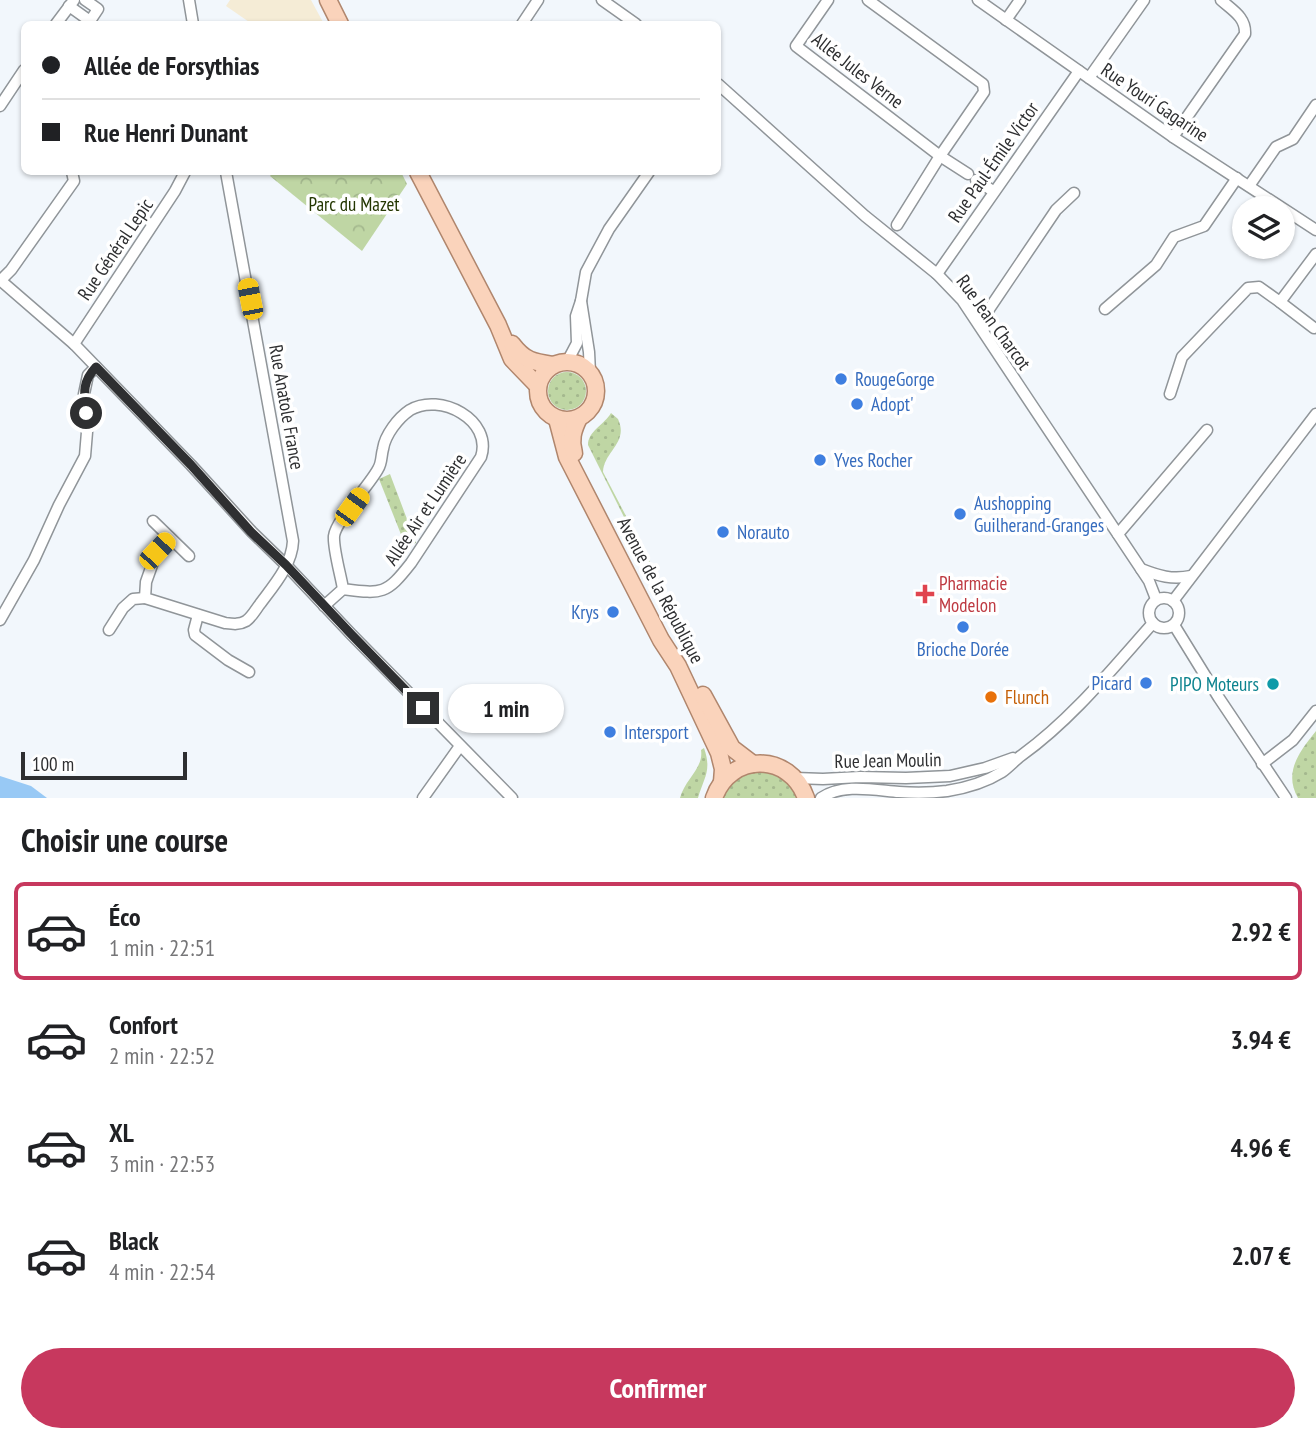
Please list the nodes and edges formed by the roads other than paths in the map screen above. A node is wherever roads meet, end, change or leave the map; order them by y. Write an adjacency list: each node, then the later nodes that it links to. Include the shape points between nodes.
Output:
1 (85, 0): 12 (street, via 98,9 90,21)
2 (189, 0): 15 (street)
3 (328, 0): 16 (main road)
4 (538, 0): 17 (street)
5 (602, 0): 18 (street)
6 (828, 0): 26 (street, Allée Jules Verne, via 796,46)
7 (868, 0): 26 (street, via 983,84 984,92)
8 (978, 0): 13 (street, Rue Youri Gagarine)
9 (1020, 0): 13 (street)
10 (1144, 0): 20 (street)
11 (1221, 0): 25 (street, via 1244,21 1245,34)
12 (71, 3): 14 (street)
13 (1006, 20): 19 (street, Rue Youri Gagarine)
14 (58, 21)
15 (192, 21)
16 (338, 21)
17 (524, 21)
18 (632, 21)
19 (1079, 71): 20 (street, Rue Youri Gagarine); 34 (street, Rue Paul-Émile Victor)
20 (1089, 78): 25 (street, Rue Youri Gagarine)
21 (21, 79): 24 (street)
22 (721, 88): 39 (street, Rue Jean Charcot)
23 (1316, 105): 33 (street, via 1293,139 1276,147)
24 (0, 106)
25 (1173, 137): 32 (street, Rue Youri Gagarine)
26 (940, 156): 34 (street, Allée Jules Verne); 36 (street)
27 (73, 175): 40 (street, via 74,181)
28 (183, 175): 47 (street, Rue Général Lepic)
29 (227, 175): 61 (street, Rue Anatole France, via 293,541)
30 (420, 175): 45 (main road)
31 (647, 175): 41 (street, via 608,229 586,272)
32 (1237, 178): 33 (street, Rue Youri Gagarine); 43 (street, via 1204,226 1174,237 1156,265)
33 (1249, 186): 37 (street, Rue Youri Gagarine)
34 (993, 191): 39 (street, Rue Paul-Émile Victor)
35 (1074, 193): 44 (street, via 1056,210)
36 (897, 225)
37 (1316, 230)
38 (1316, 254): 42 (street)
39 (937, 274): 44 (street, Rue Jean Charcot)
40 (0, 281): 47 (street)
41 (581, 301): 48 (street, via 576,316 577,343); 50 (street)
42 (1280, 302): 46 (street); 52 (street, via 1259,287 1248,288 1182,357)
43 (1105, 309)
44 (979, 324): 58 (street, Rue Jean Charcot)
45 (498, 325): 48 (main road, via 524,358); 51 (main road, via 512,359)
46 (1314, 328)
47 (74, 344): 49 (street)
48 (560, 364): 50 (main road, via 580,365); 51 (main road, via 545,372)
49 (96, 367): 61 (street); 70 (street, via 88,375 84,394 85,456)
50 (590, 373): 54 (main road, via 596,397 590,410)
51 (538, 386): 55 (main road, via 540,403)
52 (1170, 394)
53 (1316, 414): 63 (street)
54 (579, 418): 55 (main road); 78 (main road, Avenue de la République, via 572,446 584,474 732,748)
55 (557, 419): 81 (main road, Avenue de la République, via 567,457 719,753)
56 (1207, 430): 58 (street)
57 (153, 522): 59 (street)
58 (1118, 534): 62 (street, Rue Jean Charcot)
59 (169, 537): 60 (street); 65 (street, via 157,551)
60 (189, 556)
61 (286, 565): 68 (street); 69 (street, via 248,619 225,623)
62 (1141, 569): 63 (street, via 1163,578); 66 (street, Rue Jean Charcot)
63 (1191, 576): 67 (street)
64 (343, 589): 64 (street, Allée Air et Lumière, via 386,590 411,563 481,457 480,433 462,413 424,405 410,410 395,425 384,444 380,467 335,534); 68 (street)
65 (145, 598): 69 (street); 73 (street, via 133,599)
66 (1156, 599): 67 (street); 71 (street, via 1149,608)
67 (1174, 601): 72 (street, via 1179,613)
68 (324, 606): 76 (street)
69 (198, 615): 74 (street, via 195,635)
70 (0, 621)
71 (1153, 623): 72 (street, via 1162,628); 77 (street, Rue Jean Moulin, via 1066,719)
72 (1174, 625): 79 (street)
73 (109, 630)
74 (249, 672)
75 (1316, 711): 79 (street, via 1293,740)
76 (460, 746): 83 (street); 84 (street)
77 (1020, 756): 80 (street, Rue Jean Moulin, via 950,776); 87 (street, Rue Jean Moulin, via 988,779 958,789 912,793 853,789)
78 (753, 764): 80 (main road, via 774,765); 81 (main road)
79 (1262, 764): 82 (street)
80 (795, 778): 86 (main road)
81 (722, 782): 85 (main road)
82 (1281, 796)
83 (426, 797)
84 (512, 798)
85 (714, 798)
86 (806, 798)
87 (821, 798)

